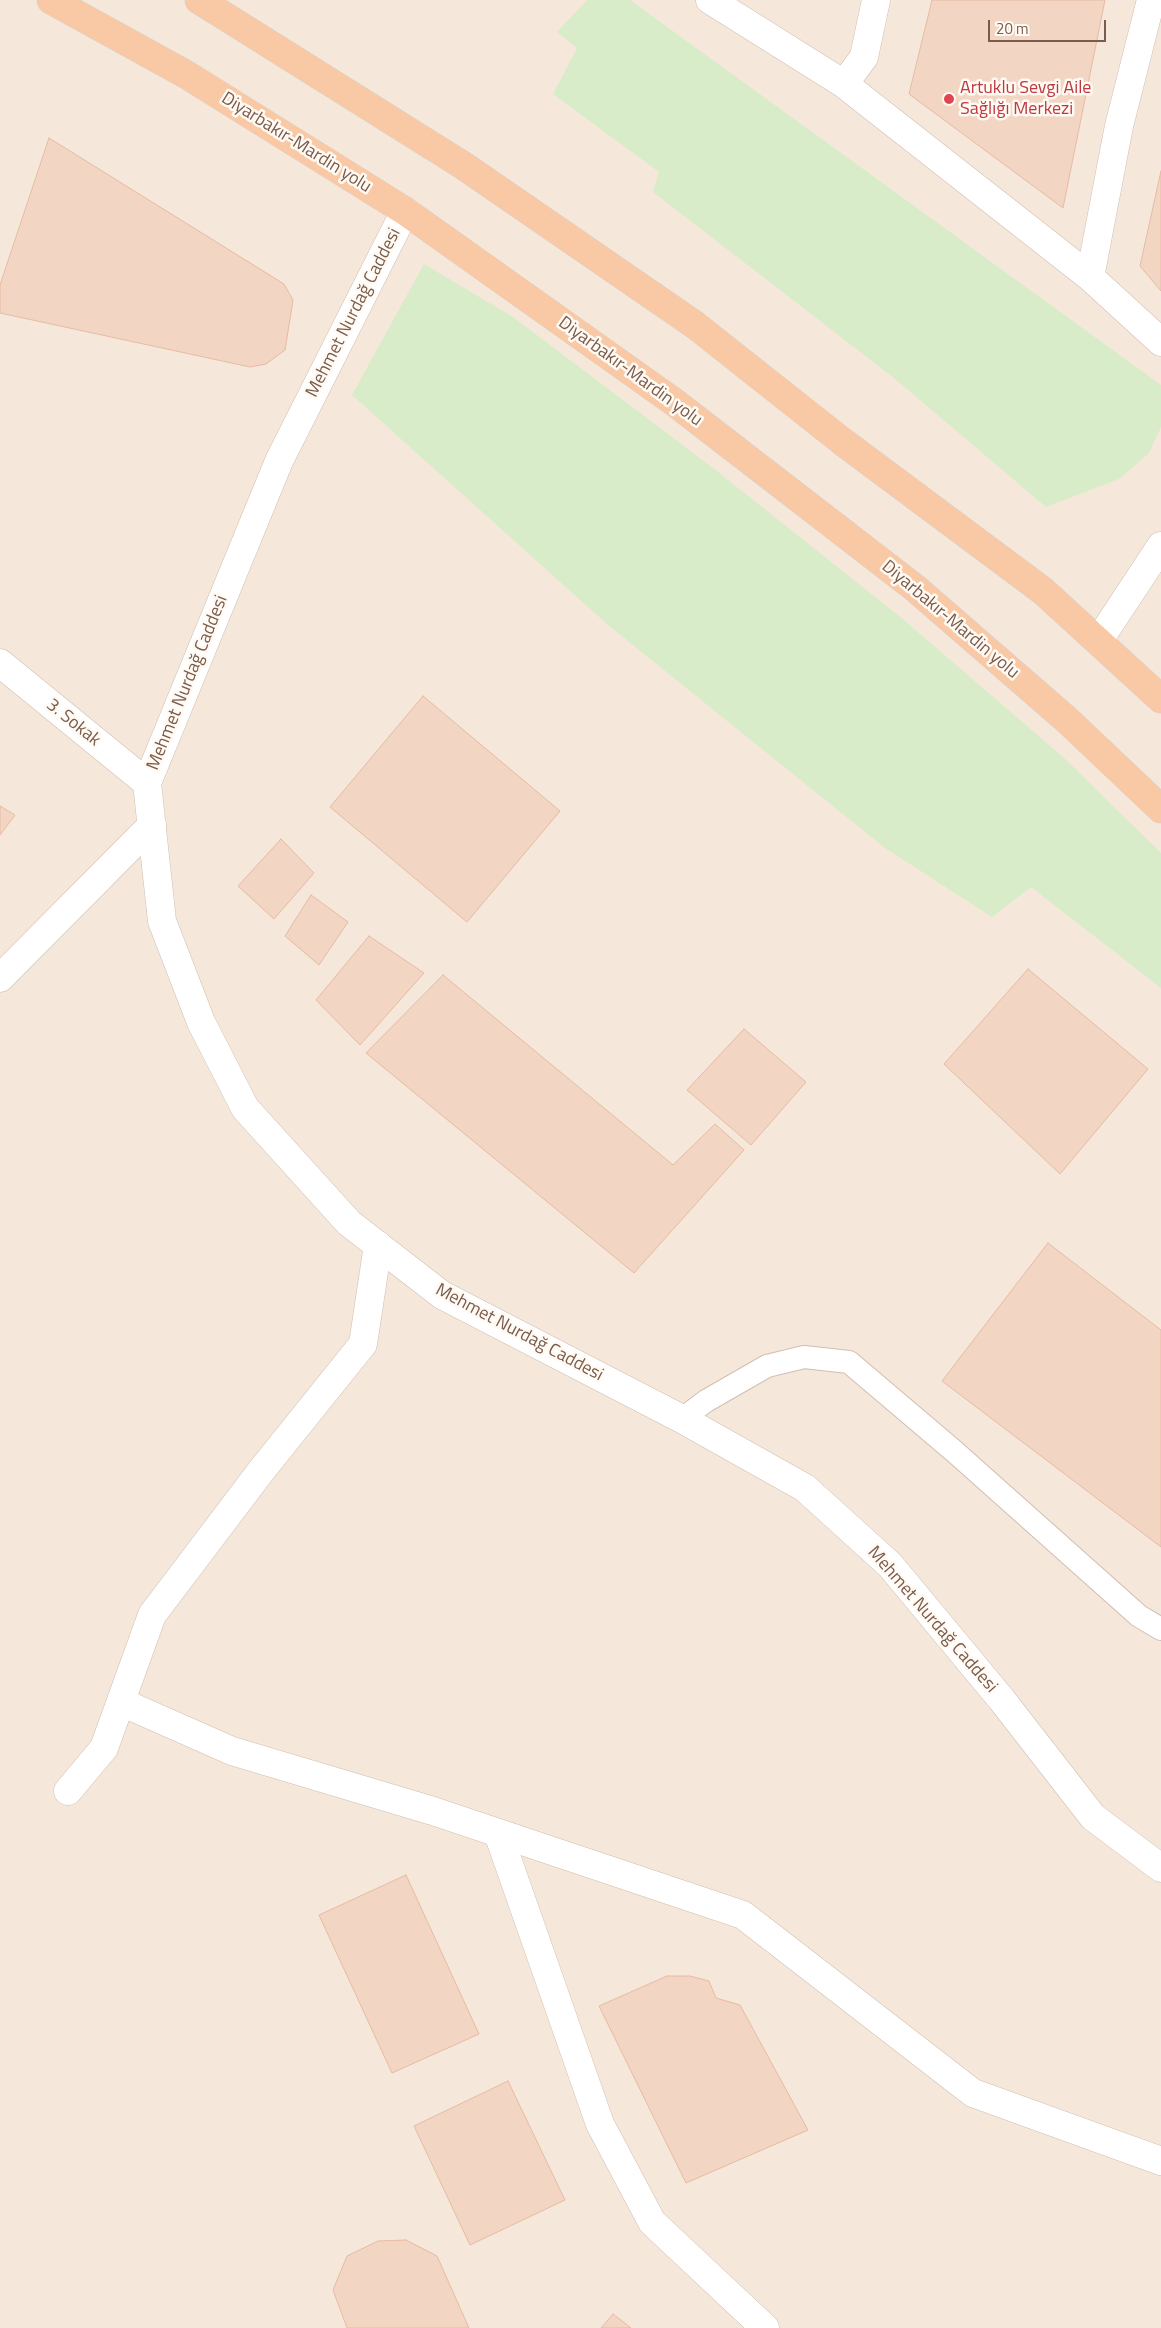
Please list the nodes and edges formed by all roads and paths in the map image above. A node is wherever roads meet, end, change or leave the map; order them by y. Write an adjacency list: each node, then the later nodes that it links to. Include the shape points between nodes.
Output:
1 (51, 0): 7 (highway, Diyarbakır-Mardin yolu, via 187,75)
2 (199, 0): 11 (highway, via 464,166 695,325 843,442 1043,591)
3 (710, 0): 6 (street)
4 (876, 0): 6 (street, via 864,57)
5 (1151, 0): 8 (street, via 1119,126)
6 (844, 84): 8 (street)
7 (405, 211): 14 (street, Mehmet Nurdağ Caddesi, via 278,461); 15 (highway, Diyarbakır-Mardin yolu, via 674,402 916,588 1067,720)
8 (1090, 277): 9 (street)
9 (1161, 342)
10 (1161, 546): 11 (street)
11 (1099, 640): 13 (highway)
12 (0, 663): 14 (street, 3. Sokak)
13 (1161, 700)
14 (147, 783): 16 (street, Mehmet Nurdağ Caddesi)
15 (1161, 809)
16 (152, 825): 17 (street); 18 (street, Mehmet Nurdağ Caddesi, via 162,921 200,1022 245,1108 349,1223)
17 (0, 978)
18 (378, 1245): 19 (street, Mehmet Nurdağ Caddesi, via 442,1294); 21 (street, via 363,1344 261,1471 152,1616)
19 (682, 1419): 20 (lane, via 706,1401 767,1366 804,1357 849,1362 1139,1616); 24 (street, Mehmet Nurdağ Caddesi, via 805,1488 890,1566 1002,1700 1093,1818)
20 (1161, 1629)
21 (121, 1702): 22 (street, via 104,1748); 23 (street, via 232,1750)
22 (68, 1791)
23 (498, 1833): 25 (street, via 743,1915 973,2093); 26 (street, via 600,2124 652,2222)
24 (1161, 1868)
25 (1161, 2161)
26 (765, 2328)

